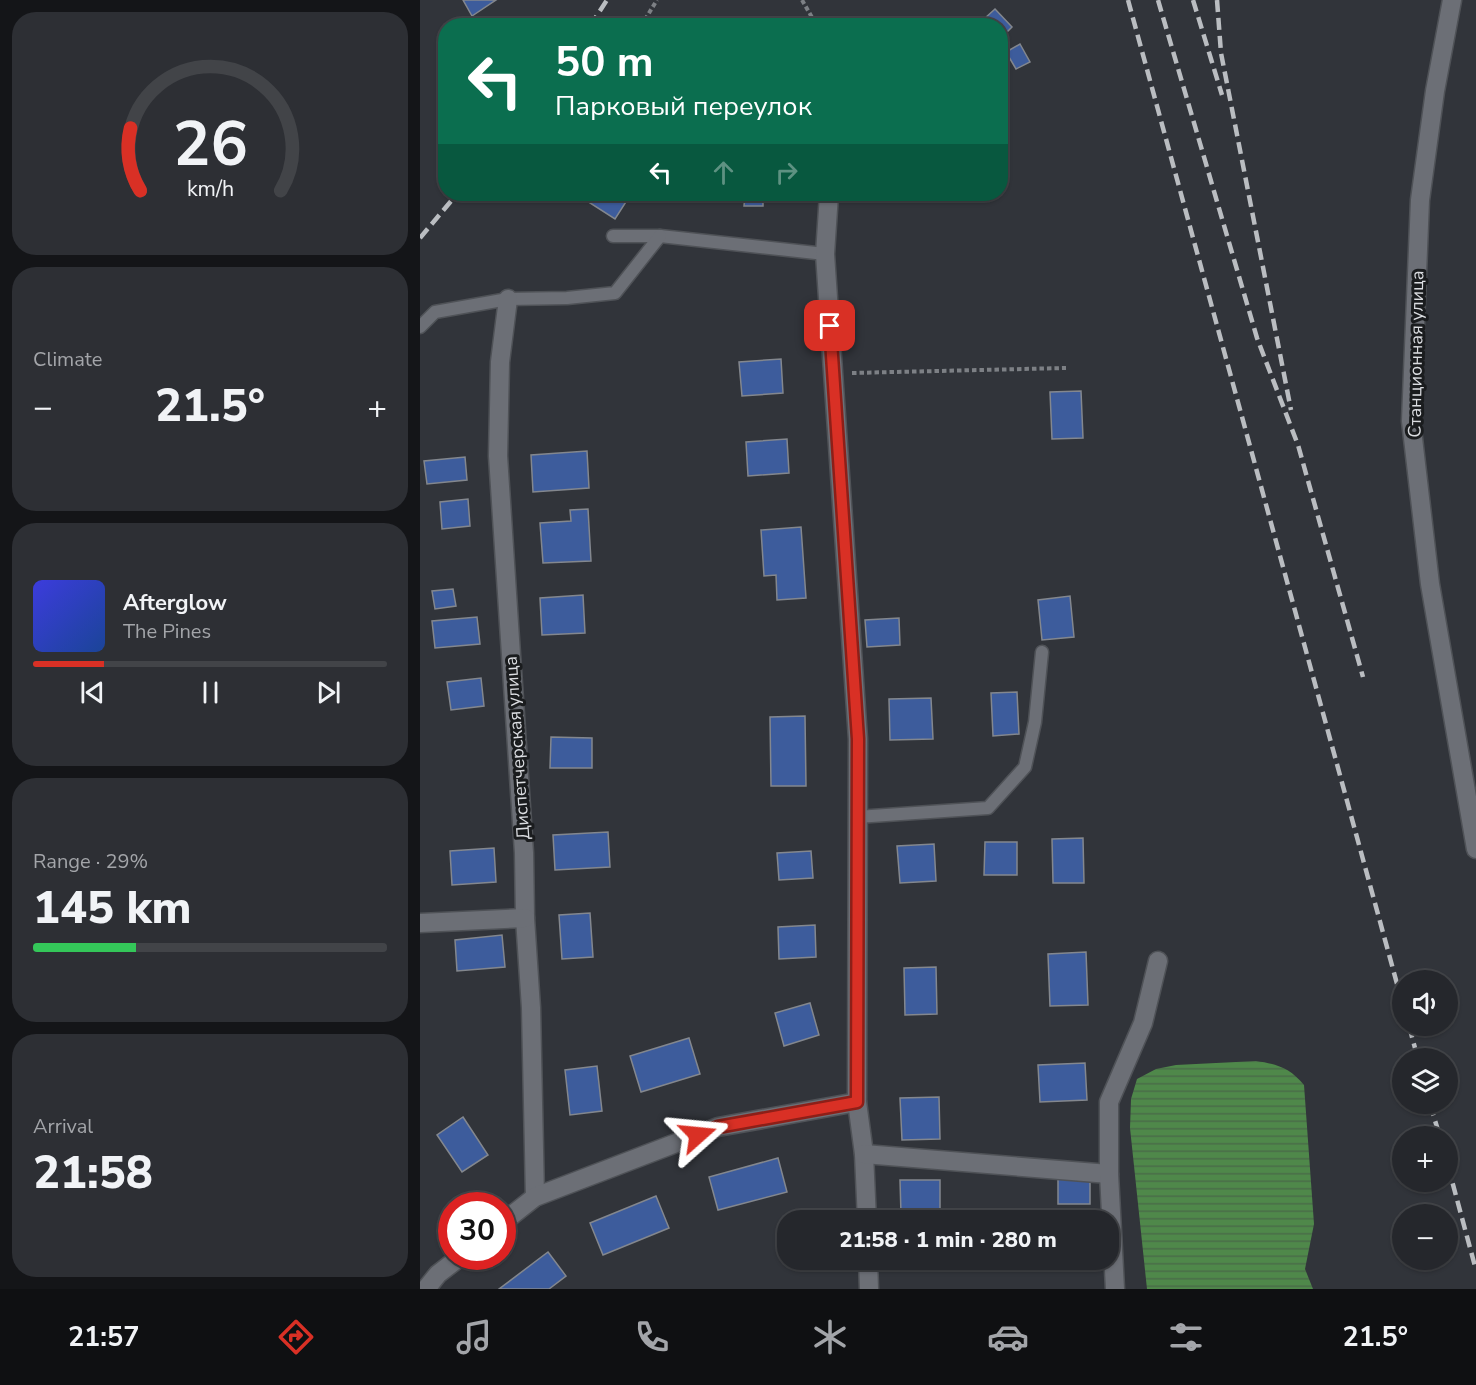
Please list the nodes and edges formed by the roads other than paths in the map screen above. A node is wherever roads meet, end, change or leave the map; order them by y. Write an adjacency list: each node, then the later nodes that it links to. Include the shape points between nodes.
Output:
1 (1452, 0): 9 (street, Станционная улица, via 1420,200 1411,421 1430,584)
2 (829, 201): 5 (street)
3 (613, 236): 4 (lane)
4 (660, 236): 5 (lane); 6 (lane, via 615,293)
5 (825, 254): 10 (street, via 858,739)
6 (508, 299): 7 (lane, via 435,312); 12 (street, Диспетчерская улица, via 500,362 498,456)
7 (420, 327)
8 (1042, 652): 10 (lane, via 1035,722 1025,767 988,808)
9 (1468, 755): 11 (street, Станционная улица)
10 (857, 818): 15 (street)
11 (1476, 849)
12 (525, 918): 13 (street); 18 (street, Диспетчерская улица)
13 (420, 923)
14 (1158, 961): 17 (street, via 1143,1023 1109,1102)
15 (857, 1102): 16 (street); 18 (street, via 718,1127)
16 (864, 1154): 17 (street); 19 (street)
17 (1109, 1174): 25 (street)
18 (535, 1197): 20 (street)
19 (867, 1210)
20 (516, 1212)
21 (443, 1270): 23 (street)
22 (868, 1270): 24 (street)
23 (426, 1289)
24 (869, 1289)
25 (1115, 1289)

